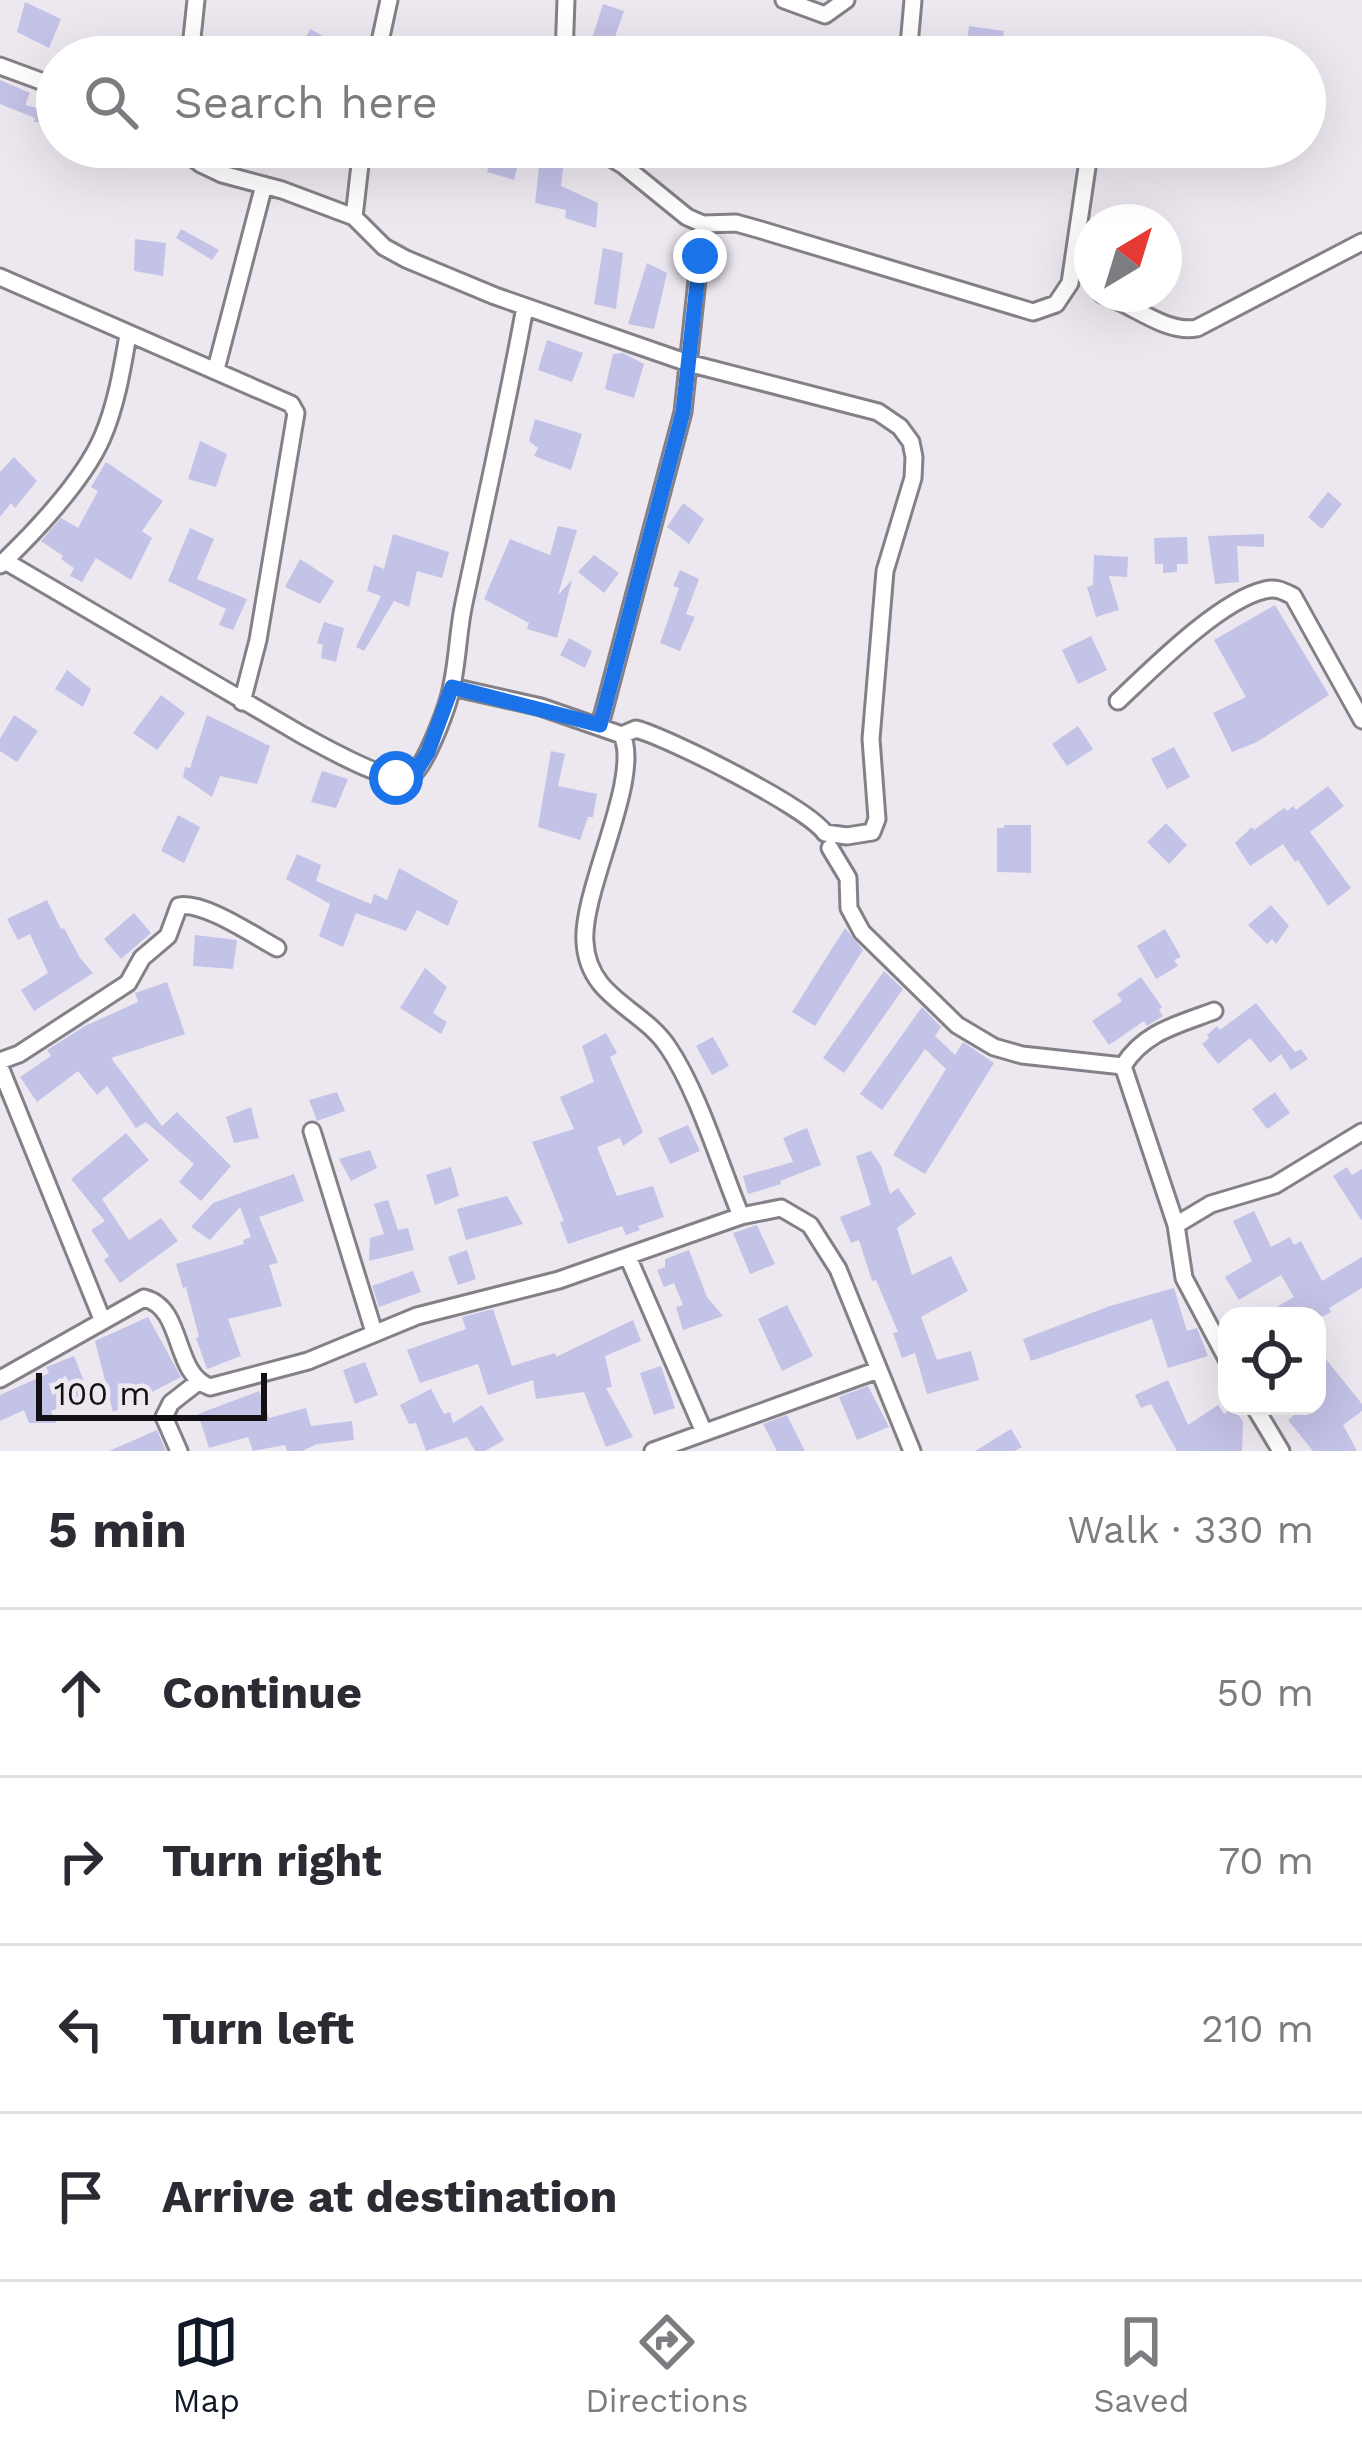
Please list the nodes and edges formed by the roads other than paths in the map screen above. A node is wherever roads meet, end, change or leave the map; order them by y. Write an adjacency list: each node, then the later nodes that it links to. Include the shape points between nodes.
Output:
1 (196, 0): 7 (street)
2 (388, 0): 8 (street)
3 (566, 0): 9 (street)
4 (784, 0): 5 (street, via 825,15)
5 (845, 0)
6 (913, 0): 10 (street)
7 (192, 36)
8 (381, 36)
9 (565, 36)
10 (910, 36)
11 (0, 66): 12 (street)
12 (36, 79)
13 (209, 168): 17 (street)
14 (360, 168): 18 (street)
15 (626, 168): 19 (street, via 670,207)
16 (1087, 168): 22 (street)
17 (264, 185): 18 (street); 28 (street)
18 (354, 217): 24 (street, via 406,260)
19 (704, 224): 22 (street, via 736,223 1033,312 1057,304); 27 (street)
20 (1362, 242): 25 (street, via 1197,328 1169,328)
21 (0, 277): 26 (street)
22 (1070, 284): 23 (street)
23 (1074, 285)
24 (525, 307): 27 (street); 30 (street)
25 (1145, 312)
26 (128, 335): 28 (street); 29 (street, via 101,440)
27 (688, 363): 34 (street, via 683,412); 35 (street, via 878,412 911,442 913,478 882,597 871,739 878,819 872,832 825,832 662,736 636,729)
28 (216, 369): 32 (street, via 284,397 296,413)
29 (2, 563): 32 (street)
30 (452, 687): 32 (street, via 428,752 406,779 350,760); 34 (street)
31 (1118, 701): 33 (street, via 1194,633 1247,597 1275,589 1293,596)
32 (242, 702)
33 (1362, 720)
34 (600, 725): 35 (street)
35 (622, 735): 43 (street, via 621,786 584,925 590,971 667,1046)
36 (830, 848): 40 (street, via 848,878 849,908 862,932 957,1025 1022,1055)
37 (277, 948): 39 (street, via 202,909 179,906 167,936 128,983)
38 (1214, 1011): 40 (street, via 1148,1037)
39 (0, 1064): 46 (street)
40 (1123, 1066): 44 (street)
41 (312, 1130): 47 (street)
42 (1362, 1132): 44 (street, via 1275,1185 1211,1204)
43 (741, 1216): 45 (street); 49 (street, via 781,1208 810,1225 838,1269)
44 (1176, 1225): 48 (street, via 1184,1278)
45 (628, 1257): 47 (street); 53 (street)
46 (102, 1319): 50 (street); 51 (street, via 144,1298 154,1301)
47 (374, 1332): 51 (street, via 308,1361 210,1387)
48 (1218, 1342)
49 (878, 1370): 53 (street); 56 (street)
50 (0, 1379)
51 (198, 1382): 54 (street, via 164,1417)
52 (1259, 1415): 57 (street)
53 (704, 1432): 55 (street)
54 (179, 1451)
55 (653, 1451)
56 (912, 1451)
57 (1281, 1451)

